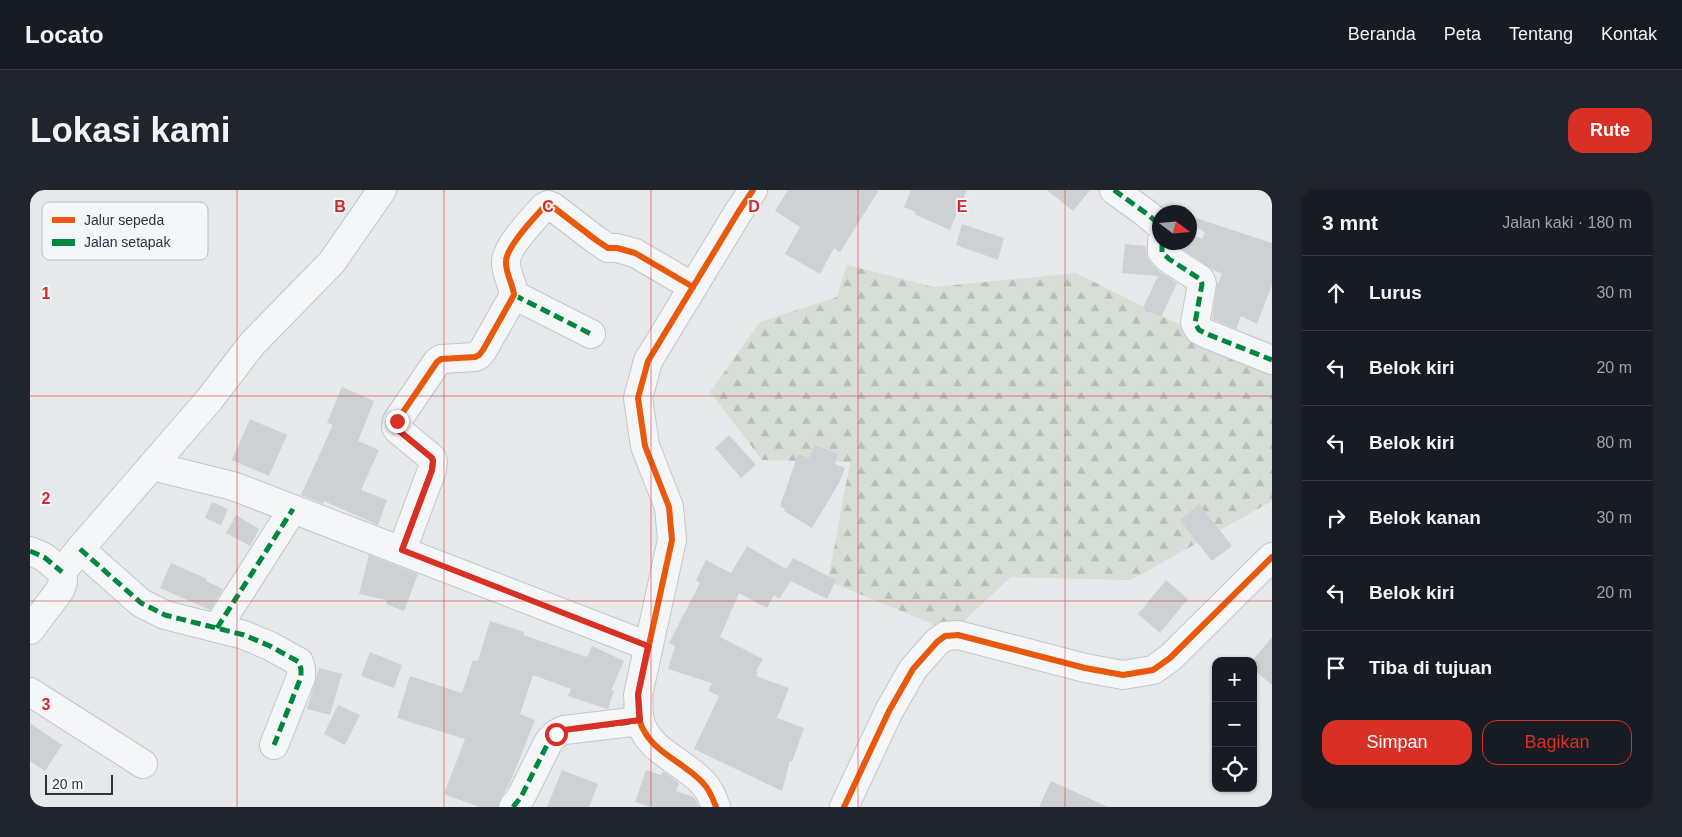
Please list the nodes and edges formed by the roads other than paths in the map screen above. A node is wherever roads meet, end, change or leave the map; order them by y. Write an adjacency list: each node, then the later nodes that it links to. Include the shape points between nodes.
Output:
1 (382, 190): 10 (street, via 332,262 252,344)
2 (753, 190): 6 (street)
3 (1114, 190): 4 (street)
4 (1152, 218)
5 (1162, 250): 9 (street, via 1169,259 1200,279 1202,284 1195,324 1199,330)
6 (693, 287): 7 (street, via 635,253 608,248 548,206 521,233 507,255 506,264); 19 (street, via 648,361 638,398 645,446 669,507 672,540)
7 (514, 295): 8 (street); 13 (street, via 480,355 437,362 397,421 398,430 433,461)
8 (591, 334)
9 (1272, 360)
10 (152, 466): 11 (street, via 233,486); 12 (street)
11 (293, 509): 13 (street); 17 (street)
12 (80, 549): 16 (street); 17 (street, via 141,603 165,616)
13 (402, 550): 19 (street)
14 (30, 551): 16 (street, via 44,557)
15 (1272, 557): 26 (street, via 1170,658 1153,670 1123,675 958,636 945,636 913,669 898,694)
16 (62, 572): 18 (street, via 60,590)
17 (217, 628): 22 (street, via 270,646 300,664 301,677)
18 (30, 630)
19 (648, 646): 21 (street, via 638,694)
20 (30, 692): 23 (street)
21 (640, 720): 24 (street, via 564,730 556,734); 25 (street, via 647,736 710,791)
22 (274, 744)
23 (143, 764)
24 (513, 807)
25 (716, 807)
26 (844, 807)

